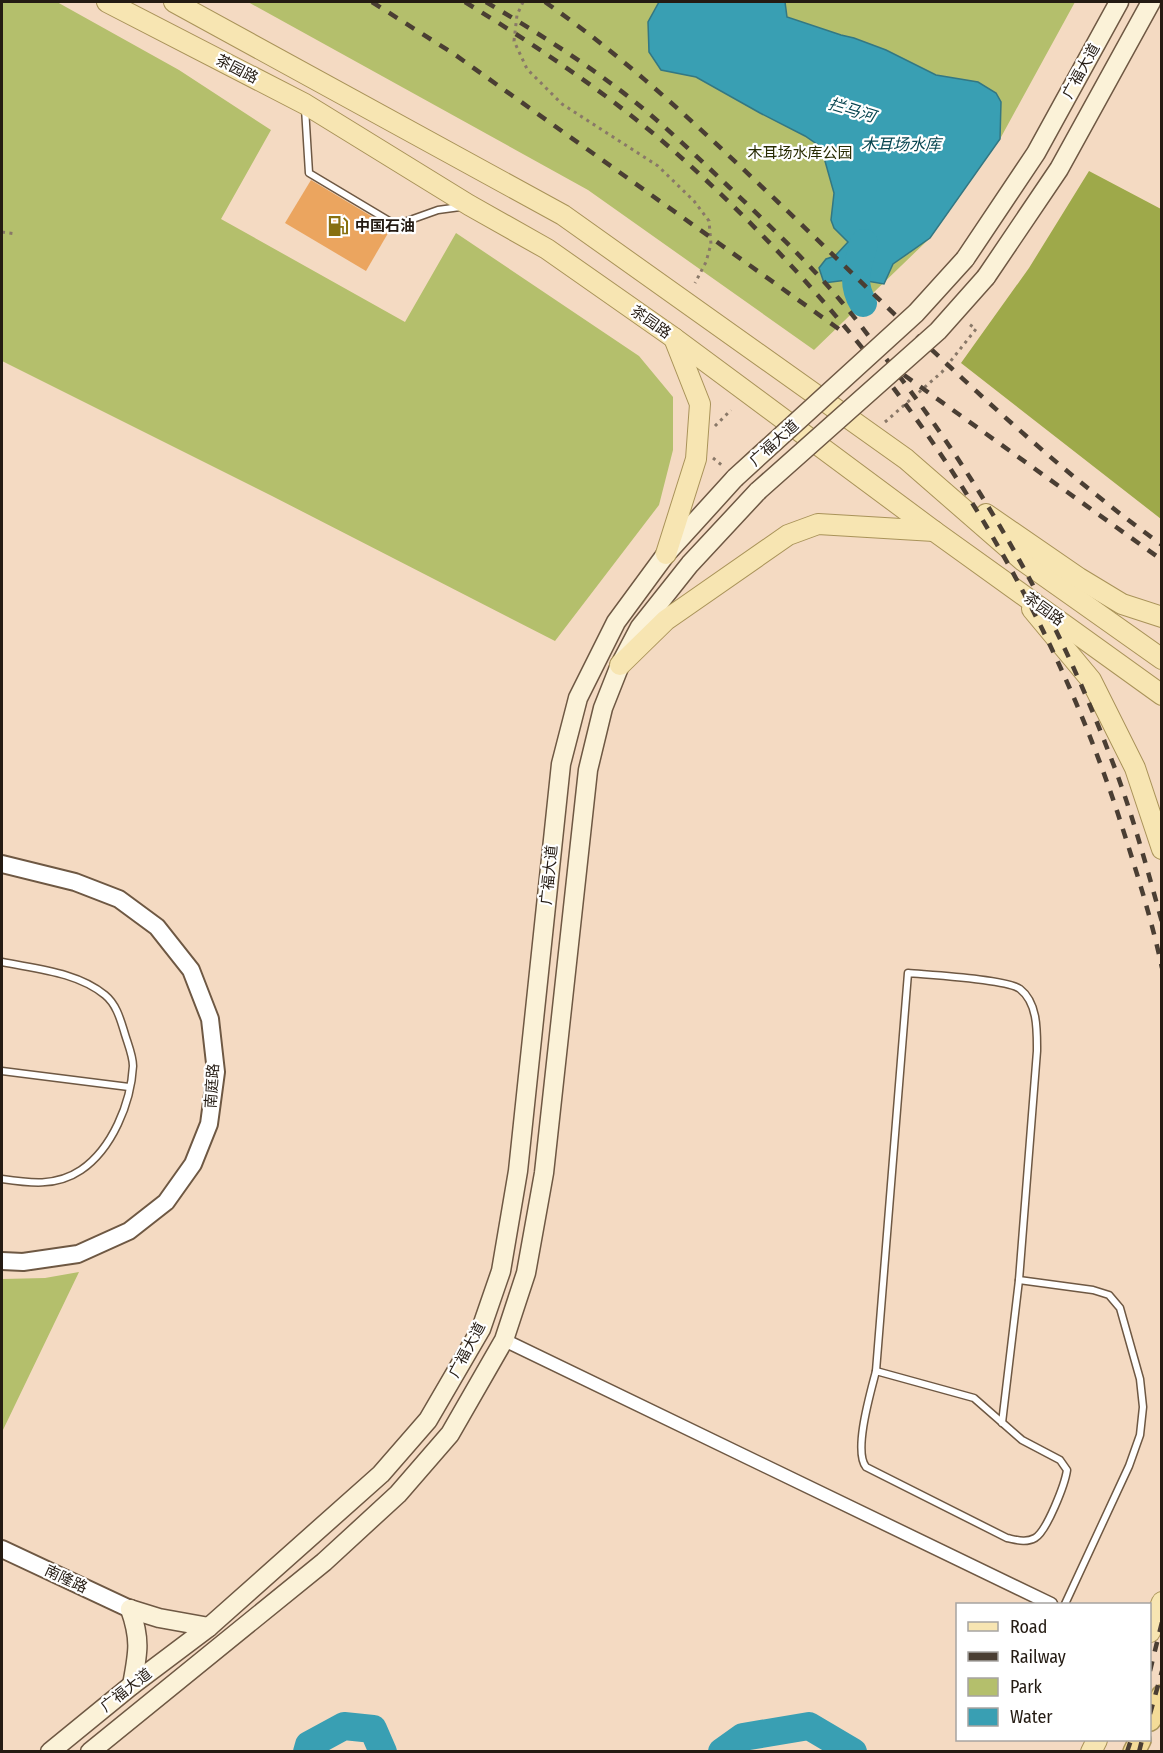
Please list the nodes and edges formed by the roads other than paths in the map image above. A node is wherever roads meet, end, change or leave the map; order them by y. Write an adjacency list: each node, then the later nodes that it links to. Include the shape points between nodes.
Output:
1 (107, 2): 5 (main road, 茶园路)
2 (174, 2): 8 (main road, 茶园路, via 564,215)
3 (1119, 2): 10 (main road, 广福大道, bridge, via 1036,153 965,259 916,313 729,473)
4 (1151, 2): 14 (main road, 广福大道, bridge, via 1059,169 986,277 938,332 758,491 690,564 640,627)
5 (305, 104): 6 (main road, 茶园路); 6 (lane, via 309,172 396,225 438,210)
6 (469, 205): 7 (main road, 茶园路, via 548,249)
7 (674, 338): 9 (main road, 茶园路); 10 (main road, via 700,404 696,459)
8 (906, 459): 12 (main road, via 1079,578 1122,604); 13 (main road, 茶园路, via 1022,560)
9 (934, 531): 11 (main road, 茶园路); 14 (main road, via 818,524 788,536 666,620)
10 (666, 554): 32 (main road, 广福大道, via 616,622 578,698 561,764 518,1171 501,1271 481,1329 428,1420 381,1474)
11 (1013, 586): 15 (main road, 茶园路); 16 (main road, via 1091,680 1135,768)
12 (1161, 617)
13 (1161, 659)
14 (620, 665): 24 (main road, 广福大道, via 603,708 588,770 544,1173 526,1273)
15 (1161, 695)
16 (1161, 849)
17 (2, 864): 22 (street, 南庭路, via 75,882 119,899 157,927 191,970 210,1019 216,1072 208,1124 197,1154 166,1202 129,1230 78,1254)
18 (2, 962): 20 (lane, via 61,973 106,996 119,1014 127,1041 133,1065)
19 (2, 1071): 20 (lane)
20 (129, 1087): 21 (lane, via 114,1135 82,1170 38,1184)
21 (2, 1179)
22 (2, 1261)
23 (1019, 1280): 25 (lane, via 1037,1021 1020,988 992,981 908,973); 26 (lane); 30 (lane, via 1108,1295 1120,1308 1140,1379 1140,1435)
24 (504, 1340): 29 (street); 38 (main road, 广福大道, via 450,1434 398,1494 324,1562)
25 (876, 1371): 26 (lane, via 974,1398); 26 (lane, via 864,1421 861,1457 866,1467 1008,1538 1036,1538 1044,1528 1067,1470 1060,1460 1022,1440)
26 (1002, 1423)
27 (2, 1549): 31 (street, 南隆路)
28 (1161, 1602): 33 (main road)
29 (1047, 1603)
30 (1066, 1603)
31 (130, 1610): 32 (main road); 34 (main road, via 138,1631)
32 (208, 1627): 34 (main road, 广福大道)
33 (1151, 1627)
34 (132, 1685): 37 (main road, 广福大道)
35 (1161, 1696): 36 (highway)
36 (1151, 1716)
37 (50, 1751)
38 (90, 1752)

